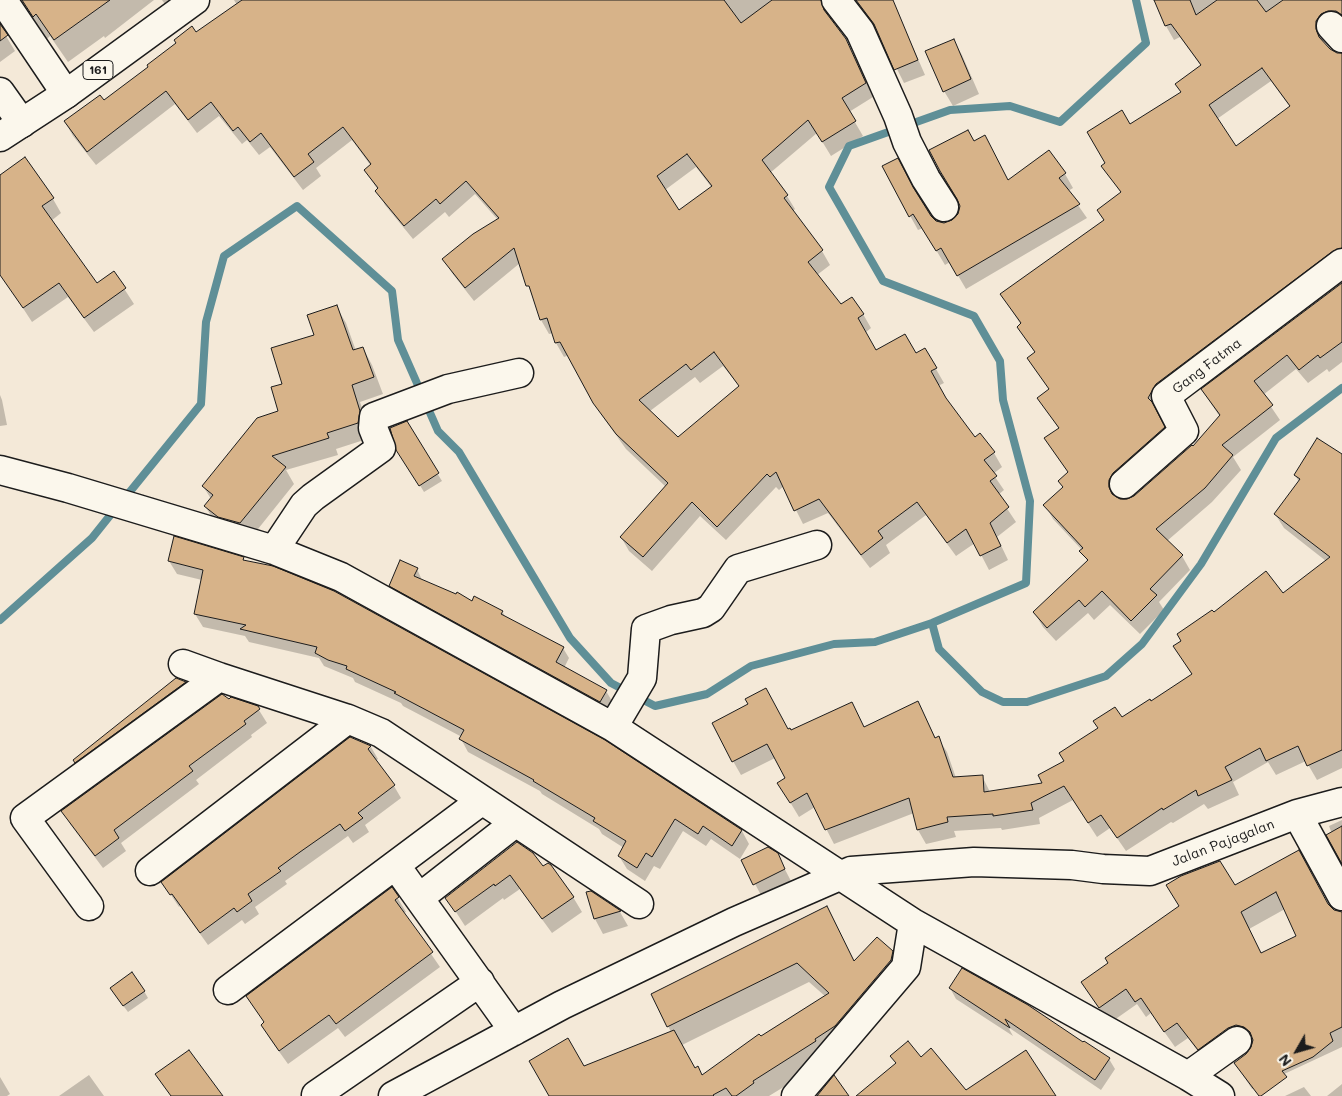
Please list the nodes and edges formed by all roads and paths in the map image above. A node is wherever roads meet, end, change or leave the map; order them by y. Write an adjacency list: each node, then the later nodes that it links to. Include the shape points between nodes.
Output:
1 (195, 0): 5 (street, 161)
2 (836, 0): 7 (street, via 860,31 907,142)
3 (4, 2): 5 (street)
4 (0, 92): 6 (street)
5 (66, 94): 6 (street, 161)
6 (11, 130)
7 (944, 207)
8 (1342, 263): 11 (street, Gang Fatma, via 1166,396 1184,431)
9 (520, 373): 13 (street, via 448,389 374,417 373,428 381,448 313,497)
10 (0, 470): 13 (street)
11 (1124, 484)
12 (817, 546): 17 (street, via 738,568 711,608 646,629 642,678)
13 (274, 550): 17 (street, via 341,577)
14 (183, 664): 15 (street)
15 (219, 676): 16 (street); 28 (street, via 25,818)
16 (348, 719): 18 (street, via 381,733); 23 (street)
17 (618, 719): 24 (street)
18 (481, 800): 21 (street); 22 (street)
19 (1342, 802): 20 (street, Jalan Pajagalan)
20 (1297, 814): 24 (street, Jalan Pajagalan, via 1150,871 974,862 851,871); 25 (street)
21 (515, 822): 26 (street); 27 (street)
22 (396, 866): 26 (street); 31 (street)
23 (150, 870)
24 (839, 876): 29 (street); 32 (street, Jalan Pajagalan, via 734,922)
25 (1342, 896)
26 (419, 898): 30 (street)
27 (639, 904)
28 (89, 906)
29 (913, 924): 34 (street); 37 (street, via 906,967)
30 (480, 982): 32 (street); 35 (street)
31 (228, 990)
32 (514, 1031): 36 (street, Jalan Pajagalan)
33 (1237, 1041): 34 (street)
34 (1188, 1076): 38 (street)
35 (316, 1095)
36 (393, 1096)
37 (796, 1096)
38 (1220, 1096)

